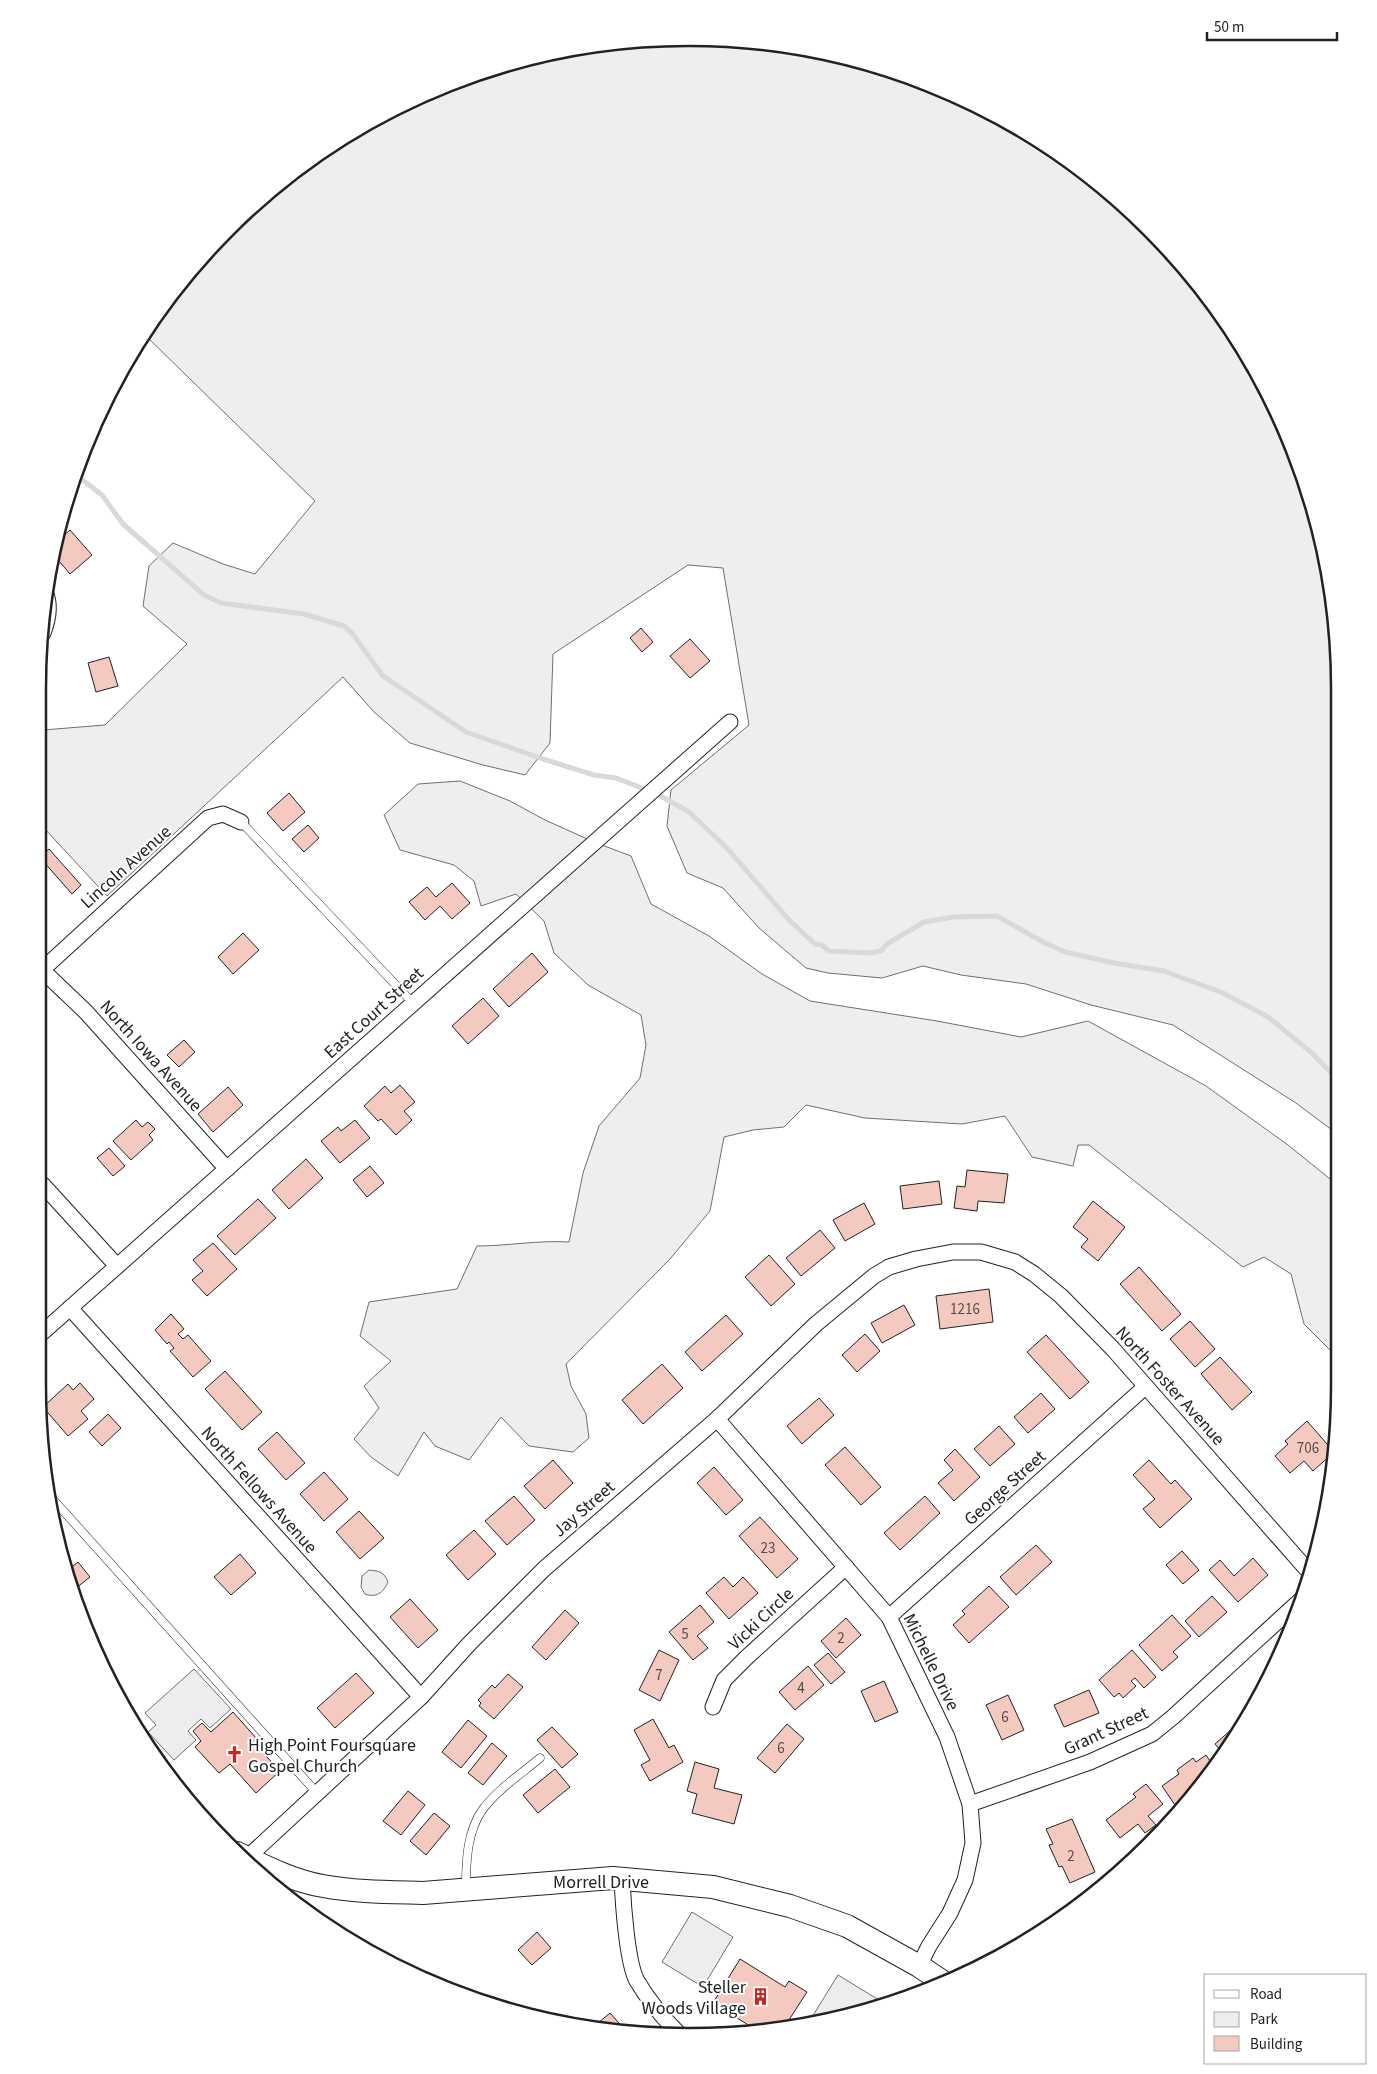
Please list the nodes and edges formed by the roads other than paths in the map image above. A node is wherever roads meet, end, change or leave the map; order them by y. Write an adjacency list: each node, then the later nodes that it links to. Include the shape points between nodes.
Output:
1 (730, 722): 5 (street, East Court Street)
2 (241, 822): 3 (street, Lincoln Avenue, via 223,814 208,818); 5 (lane)
3 (46, 961)
4 (46, 963): 6 (street, North Iowa Avenue)
5 (413, 1003): 6 (street, East Court Street)
6 (227, 1169): 9 (street, East Court Street)
7 (46, 1188): 9 (street)
8 (981, 1252): 12 (street, North Foster Avenue, via 1015,1262 1034,1274 1067,1302); 13 (street, Jay Street, via 953,1252 916,1259 889,1267 874,1276 816,1324)
9 (117, 1266): 10 (street, East Court Street)
10 (70, 1308): 11 (street, East Court Street); 19 (street, North Fellows Avenue)
11 (46, 1329)
12 (1146, 1386): 16 (street, North Foster Avenue); 18 (street, George Street)
13 (717, 1419): 15 (street, Michelle Drive); 19 (street, Jay Street, via 544,1569)
14 (58, 1504): 22 (lane)
15 (846, 1567): 18 (street, Michelle Drive); 20 (street, Vicki Circle, via 724,1680)
16 (1305, 1567)
17 (1290, 1610): 23 (street, Grant Street, via 1152,1734 1090,1762)
18 (889, 1617): 23 (street, Michelle Drive, via 947,1738)
19 (421, 1697): 22 (street, Jay Street)
20 (713, 1707)
21 (540, 1758): 27 (lane, via 503,1788 483,1810 472,1834 466,1863)
22 (317, 1793): 24 (street, Jay Street)
23 (970, 1804): 28 (street, Michelle Drive, via 973,1843 965,1880)
24 (247, 1852)
25 (261, 1864): 27 (main road, Morrell Drive, via 322,1886 423,1893)
26 (622, 1879): 27 (main road, Morrell Drive); 28 (main road, Morrell Drive, via 713,1886 790,1906 847,1926); 30 (street, via 630,1957 636,1980)
27 (466, 1889)
28 (919, 1966): 29 (main road, Morrell Drive)
29 (937, 1978)
30 (673, 2027)

